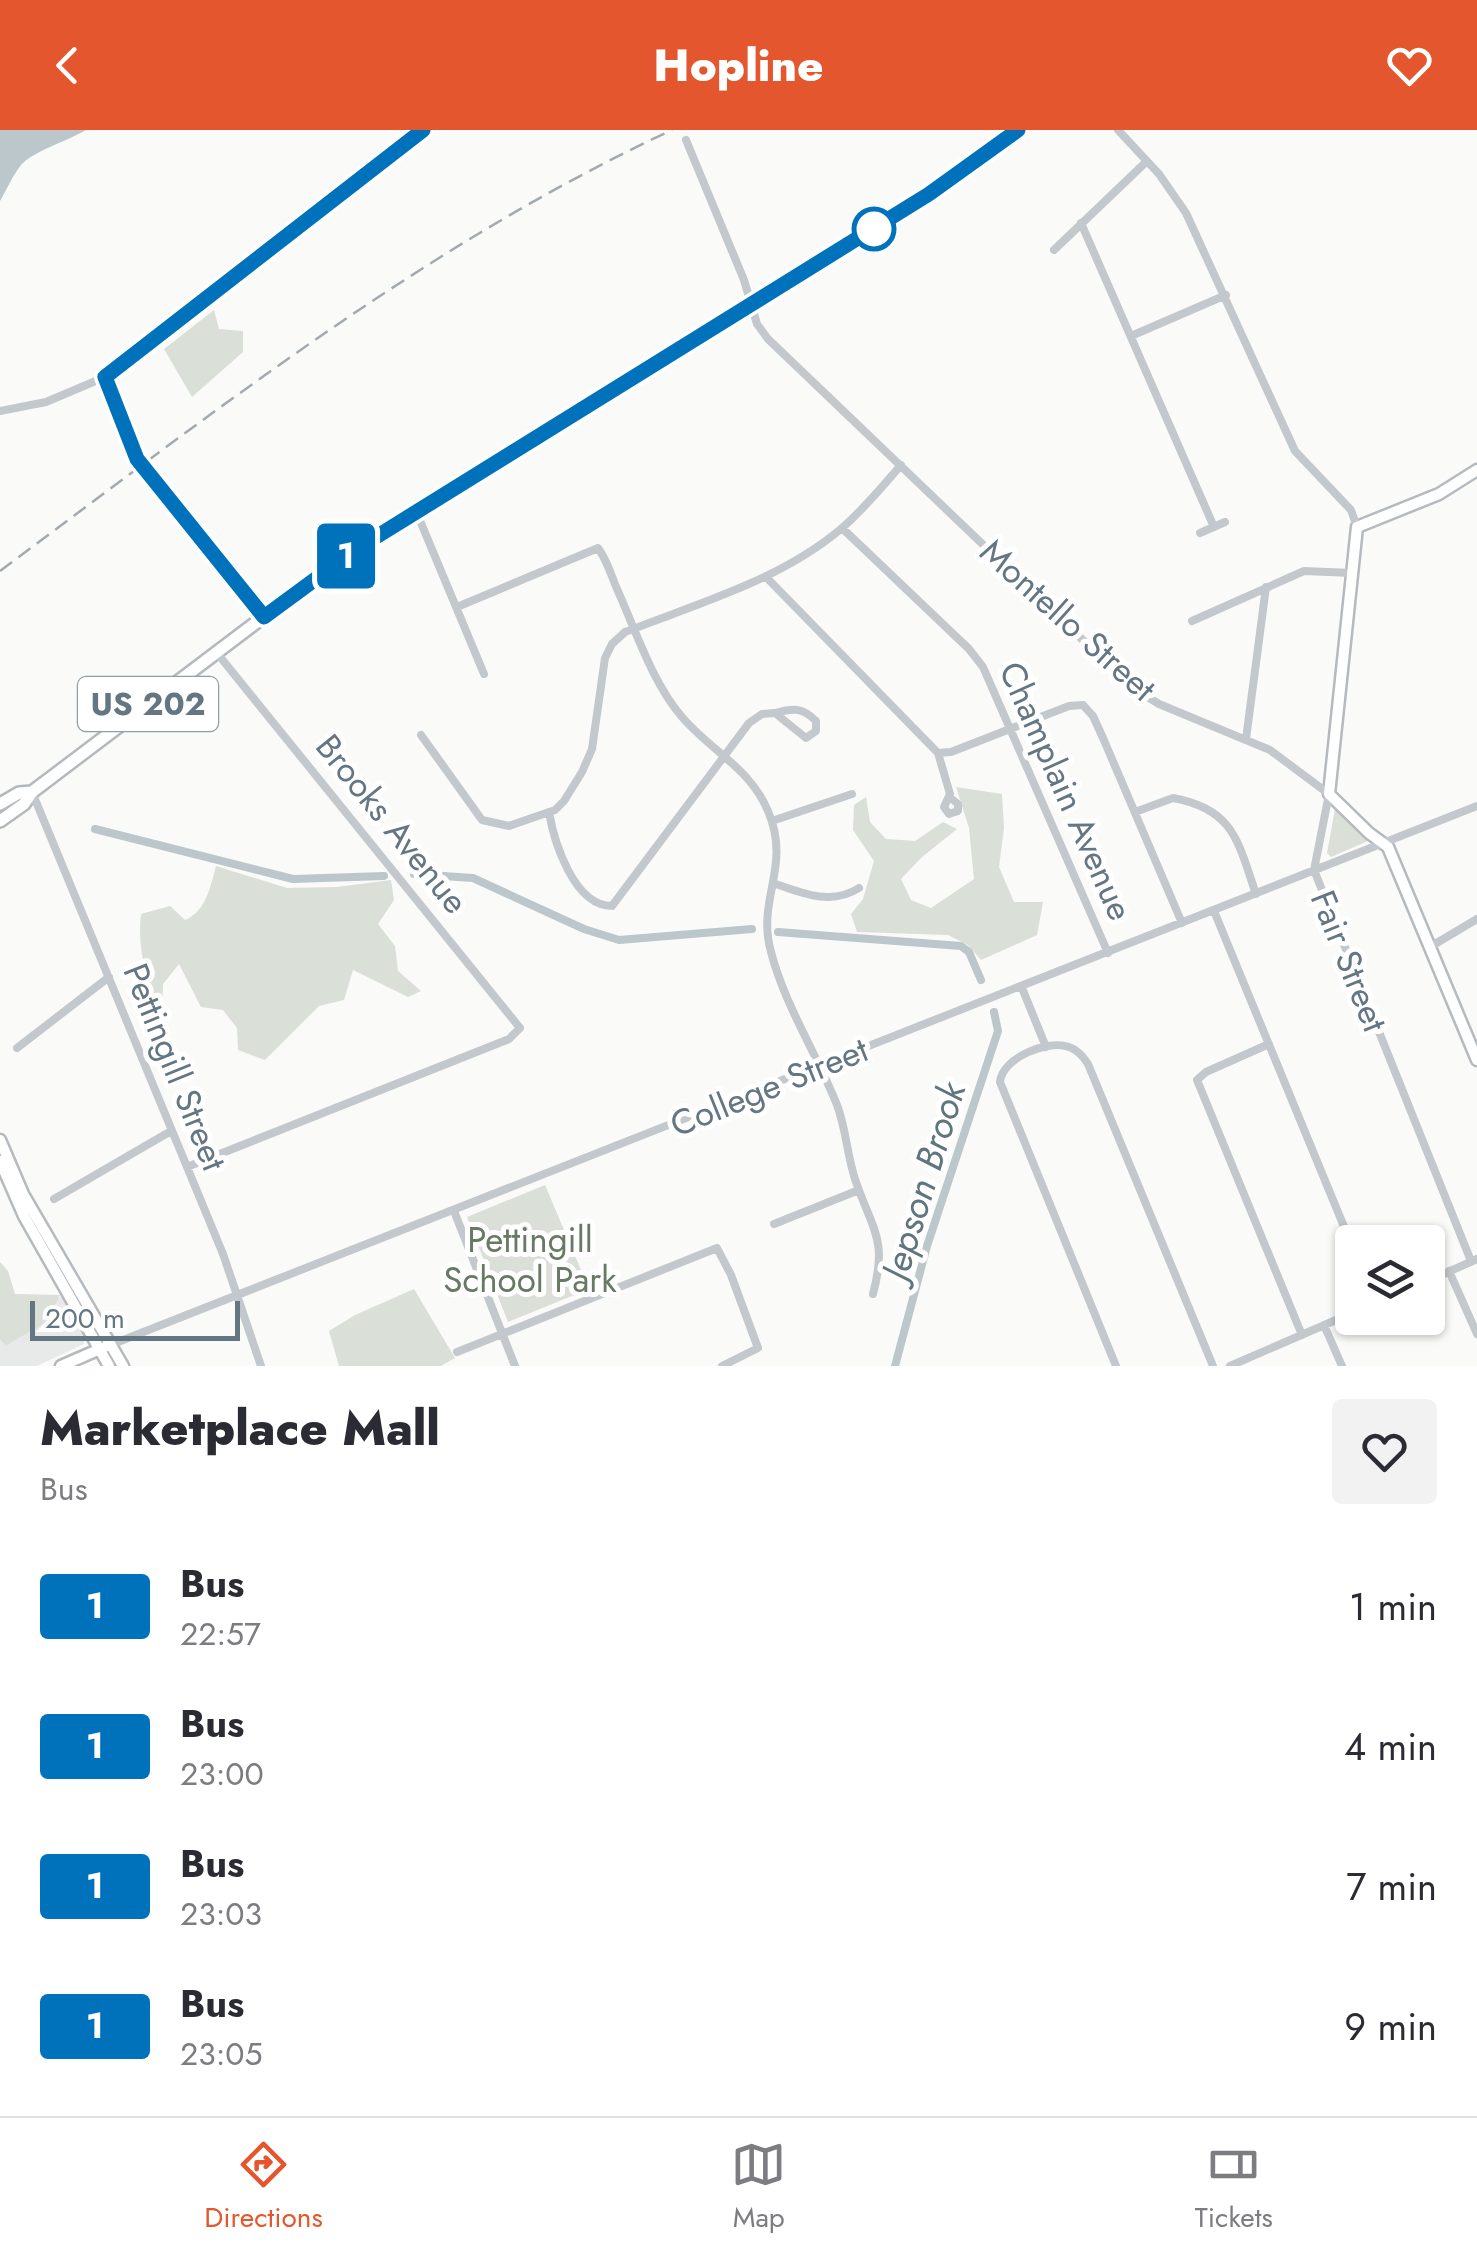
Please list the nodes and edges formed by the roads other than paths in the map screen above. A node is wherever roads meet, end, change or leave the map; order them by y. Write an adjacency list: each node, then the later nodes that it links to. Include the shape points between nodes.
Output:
1 (423, 130): 11 (street)
2 (1018, 130): 9 (highway, US 202)
3 (1118, 130): 5 (street)
4 (686, 140): 9 (street, Montello Street)
5 (1147, 162): 6 (street); 8 (street, via 1186,213)
6 (1080, 223): 7 (street); 10 (street)
7 (1054, 250)
8 (1226, 295): 10 (street); 18 (street, via 1296,451 1351,510)
9 (750, 307): 13 (street, Montello Street, via 768,339); 15 (highway, US 202)
10 (1132, 336): 17 (street)
11 (105, 377): 12 (street, via 46,402); 25 (street, via 137,459)
12 (0, 412)
13 (901, 465): 19 (street); 33 (street, Montello Street, via 1133,688)
14 (1477, 470): 18 (main road, via 1439,494)
15 (416, 512): 24 (street); 25 (highway, US 202)
16 (1226, 522): 17 (street)
17 (1214, 527): 20 (street)
18 (1357, 527): 21 (main road, Fair Street)
19 (842, 528): 22 (street); 31 (street, Champlain Avenue, via 978,660)
20 (1200, 533)
21 (1352, 573): 23 (street, via 1310,570); 38 (main road, Fair Street)
22 (766, 577): 27 (street); 34 (street)
23 (1266, 587): 26 (street); 33 (street)
24 (457, 607): 27 (street, via 598,548); 29 (street)
25 (264, 617): 28 (highway, US 202)
26 (1192, 621)
27 (635, 628): 35 (street, via 673,705); 42 (street, via 609,649 587,761 564,801)
28 (217, 654): 36 (highway, US 202); 66 (street, Brooks Avenue, via 519,1031)
29 (484, 674)
30 (775, 713): 30 (street, via 806,738 816,731 804,710); 35 (street, via 748,723)
31 (1011, 728): 34 (street); 43 (street, via 1082,705); 55 (street, Champlain Avenue)
32 (421, 735): 42 (street, via 482,820 509,826)
33 (1246, 739): 38 (street, Montello Street, via 1292,763)
34 (938, 753): 39 (street, via 950,794 948,814 958,811)
35 (723, 754): 42 (street, via 608,907 572,876 554,842); 45 (street, via 757,789)
36 (32, 792): 40 (highway, US 202); 44 (highway, US 202); 56 (street, Pettingill Street)
37 (852, 794): 45 (street)
38 (1329, 794): 46 (main road, Montello Street); 47 (street, Fair Street)
39 (953, 800)
40 (0, 803): 44 (street)
41 (1477, 806): 46 (street, College Street)
42 (549, 812)
43 (1135, 812): 50 (street, via 1174,798 1221,816); 53 (street)
44 (3, 819)
45 (772, 821): 48 (street, via 779,850)
46 (1380, 843): 47 (street, College Street); 54 (main road, Montello Street, via 1388,847)
47 (1314, 870): 50 (street, College Street); 74 (street, Fair Street)
48 (773, 882): 49 (street, via 818,897); 62 (street, via 770,948)
49 (860, 888)
50 (1256, 894): 51 (street, College Street)
51 (1214, 911): 53 (street, College Street); 58 (street)
52 (1477, 919): 54 (street)
53 (1182, 923): 55 (street, College Street)
54 (1430, 948): 61 (main road, Montello Street)
55 (1108, 954): 57 (street, College Street)
56 (109, 978): 60 (street); 63 (street, Pettingill Street)
57 (1022, 988): 59 (street); 62 (street, College Street)
58 (1270, 1044): 73 (street); 82 (street, via 1197,1080)
59 (1046, 1047): 92 (street, via 1011,1062 1000,1082); 93 (street, via 1074,1048 1088,1064)
60 (17, 1048)
61 (1477, 1060)
62 (818, 1068): 68 (street, via 840,1114); 71 (street, College Street)
63 (171, 1131): 66 (street, Pettingill Street); 70 (street)
64 (0, 1140): 84 (main road)
65 (0, 1161): 69 (main road)
66 (186, 1167): 78 (street, Pettingill Street)
67 (0, 1170): 69 (main road)
68 (859, 1190): 72 (street); 77 (street, via 881,1252)
69 (14, 1196): 84 (main road)
70 (54, 1199)
71 (454, 1211): 78 (street, College Street); 81 (street)
72 (774, 1224)
73 (1343, 1225)
74 (1474, 1260): 75 (street)
75 (1449, 1271): 76 (street); 83 (street)
76 (1445, 1273)
77 (873, 1294)
78 (238, 1296): 84 (street, College Street); 89 (street, Pettingill Street)
79 (1335, 1320): 80 (street)
80 (1324, 1325): 82 (street); 95 (street)
81 (503, 1332): 85 (street); 90 (street); 91 (street, via 717,1248 758,1348)
82 (1302, 1334): 94 (street)
83 (1477, 1334)
84 (107, 1346): 86 (main road, College Street); 87 (main road); 88 (main road)
85 (457, 1352)
86 (61, 1366)
87 (109, 1366)
88 (123, 1366)
89 (261, 1366)
90 (515, 1366)
91 (722, 1366)
92 (1116, 1366)
93 (1213, 1366)
94 (1230, 1366)
95 (1342, 1366)

